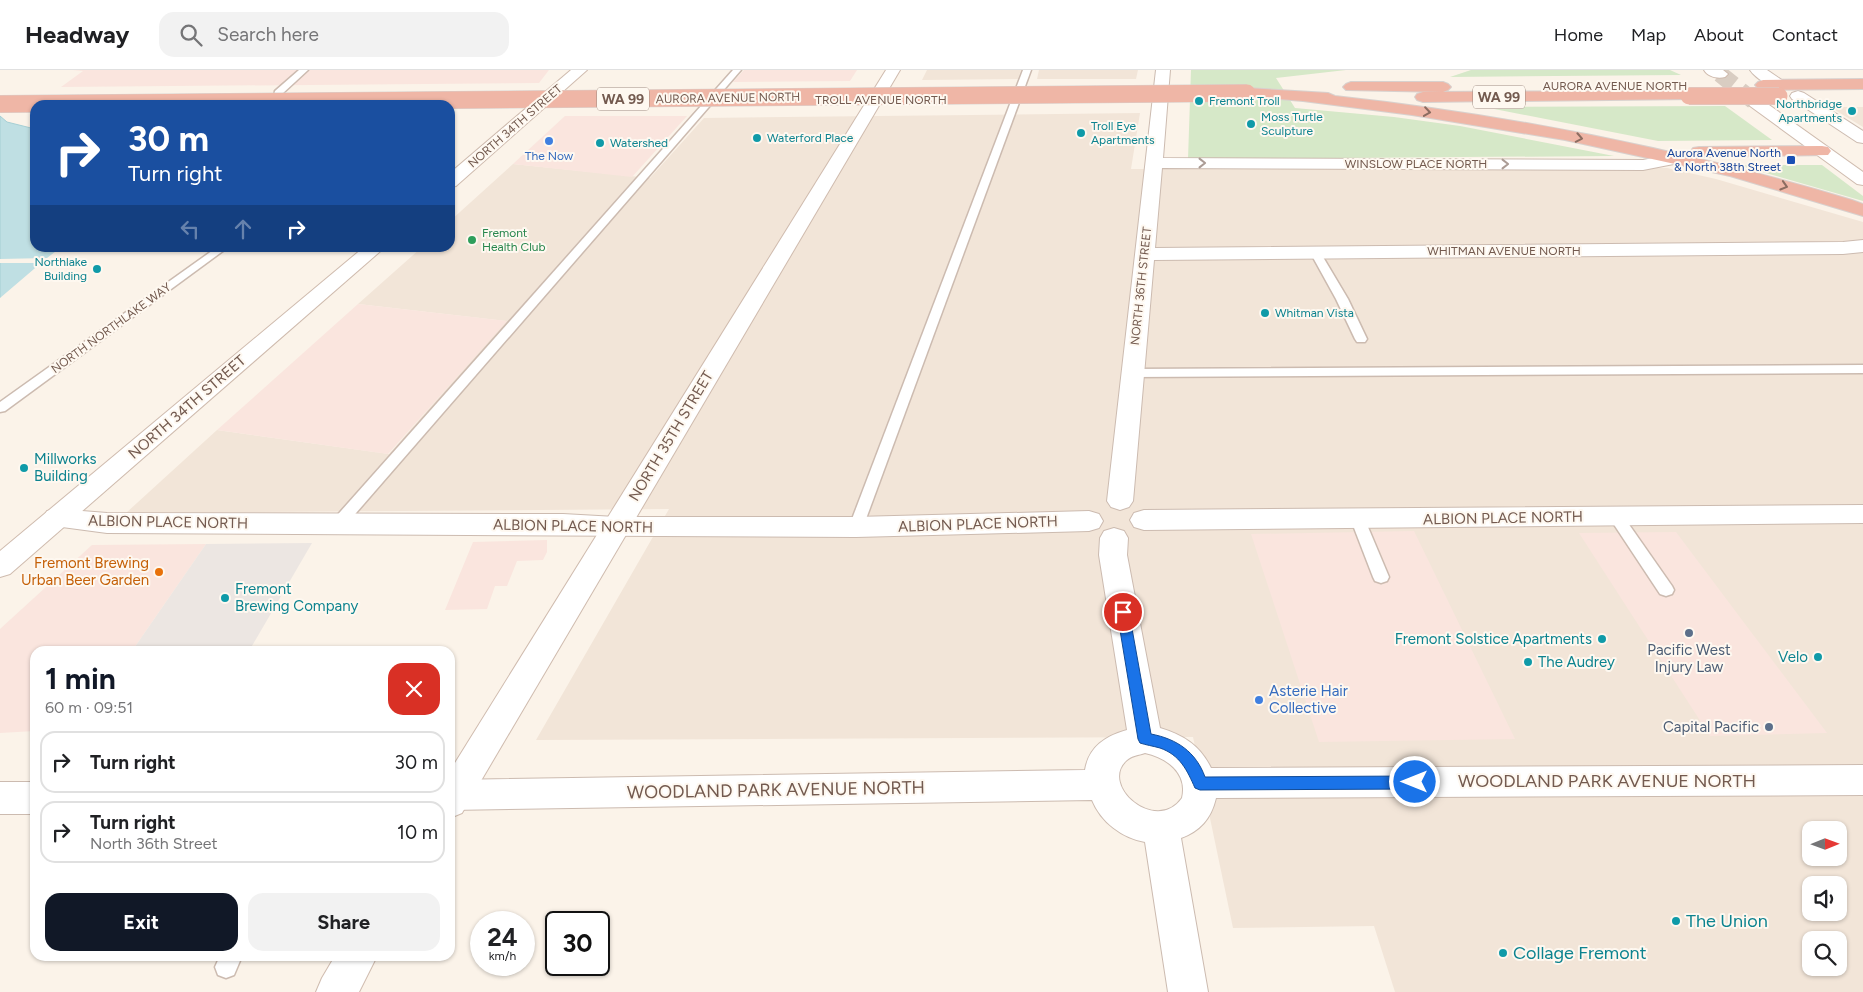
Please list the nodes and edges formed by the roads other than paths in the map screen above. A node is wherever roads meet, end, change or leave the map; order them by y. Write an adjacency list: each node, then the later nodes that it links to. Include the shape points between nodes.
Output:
1 (304, 70): 16 (lane, via 278,93)
2 (580, 70): 23 (street, NORTH 34TH STREET)
3 (737, 70): 19 (lane)
4 (893, 70): 18 (street, NORTH 35TH STREET)
5 (1027, 70): 15 (lane)
6 (1163, 70): 14 (street, NORTH 36TH STREET)
7 (1757, 70): 10 (street)
8 (1413, 72): 11 (highway, via 1332,84)
9 (1863, 84): 10 (highway, AURORA AVENUE NORTH / WA 99)
10 (1780, 91): 11 (highway, AURORA AVENUE NORTH / WA 99, bridge, via 1689,96); 11 (highway, AURORA AVENUE NORTH / WA 99, via 1763,85); 12 (highway, AURORA AVENUE NORTH / WA 99)
11 (1305, 93): 17 (highway, AURORA AVENUE NORTH / WA 99, bridge); 26 (highway, one-way to 26, via 1472,118)
12 (1798, 96): 13 (highway, AURORA AVENUE NORTH / WA 99); 25 (street)
13 (1863, 96)
14 (1160, 98): 15 (street, TROLL AVENUE NORTH); 29 (street, NORTH 36TH STREET)
15 (1017, 99): 18 (street, TROLL AVENUE NORTH); 50 (lane)
16 (277, 100)
17 (453, 100)
18 (875, 100): 19 (street, TROLL AVENUE NORTH); 51 (street, NORTH 35TH STREET)
19 (709, 101): 23 (street, TROLL AVENUE NORTH); 49 (lane)
20 (1756, 103): 27 (street)
21 (0, 104): 22 (highway, AURORA AVENUE NORTH / WA 99, bridge)
22 (30, 104)
23 (542, 104): 24 (lane); 30 (street, NORTH 34TH STREET)
24 (455, 105)
25 (1863, 138)
26 (1635, 149): 27 (highway, via 1702,153); 28 (highway)
27 (1822, 151): 31 (street)
28 (1678, 158): 29 (street, WINSLOW PLACE NORTH, one-way to 28, via 1643,165); 32 (highway, one-way to 32, via 1763,179)
29 (1154, 163): 37 (street, NORTH 36TH STREET)
30 (455, 178)
31 (1863, 180)
32 (1863, 210)
33 (1863, 246): 36 (street, WHITMAN AVENUE NORTH)
34 (216, 252): 41 (lane, NORTH NORTHLAKE WAY)
35 (369, 252): 45 (street, NORTH 34TH STREET)
36 (1315, 252): 37 (street, WHITMAN AVENUE NORTH); 38 (lane)
37 (1144, 254): 40 (street, NORTH 36TH STREET)
38 (1361, 339)
39 (1863, 369): 40 (lane)
40 (1132, 373): 42 (street, NORTH 36TH STREET)
41 (0, 408)
42 (1120, 501): 46 (street, via 1135,508); 48 (street, via 1097,505 1092,509)
43 (1863, 514): 44 (street, ALBION PLACE NORTH)
44 (1616, 517): 47 (street, ALBION PLACE NORTH); 55 (lane)
45 (57, 518): 49 (street, ALBION PLACE NORTH, via 107,523); 53 (street, NORTH 34TH STREET)
46 (1144, 520): 47 (street, ALBION PLACE NORTH); 52 (street, via 1139,532 1124,539)
47 (1358, 520): 54 (lane)
48 (1089, 521): 50 (street, ALBION PLACE NORTH); 52 (street, via 1098,532)
49 (338, 524): 51 (street, ALBION PLACE NORTH, via 563,524)
50 (856, 527): 51 (street, ALBION PLACE NORTH)
51 (616, 528): 60 (street, NORTH 35TH STREET)
52 (1114, 538): 56 (street, via 1113,555)
53 (0, 567)
54 (1381, 577)
55 (1666, 590)
56 (1145, 739): 58 (street, via 1168,745 1188,759); 59 (street, via 1117,746 1107,755 1102,767)
57 (1863, 780): 58 (street, WOODLAND PARK AVENUE NORTH)
58 (1200, 783): 64 (street, via 1199,803 1191,815 1178,824)
59 (1102, 785): 61 (street, WOODLAND PARK AVENUE NORTH); 64 (street, via 1114,808 1126,818)
60 (455, 790)
61 (455, 797)
62 (0, 798): 63 (street)
63 (30, 798)
64 (1161, 828): 67 (street)
65 (355, 961): 66 (street)
66 (336, 992)
67 (1188, 992)

